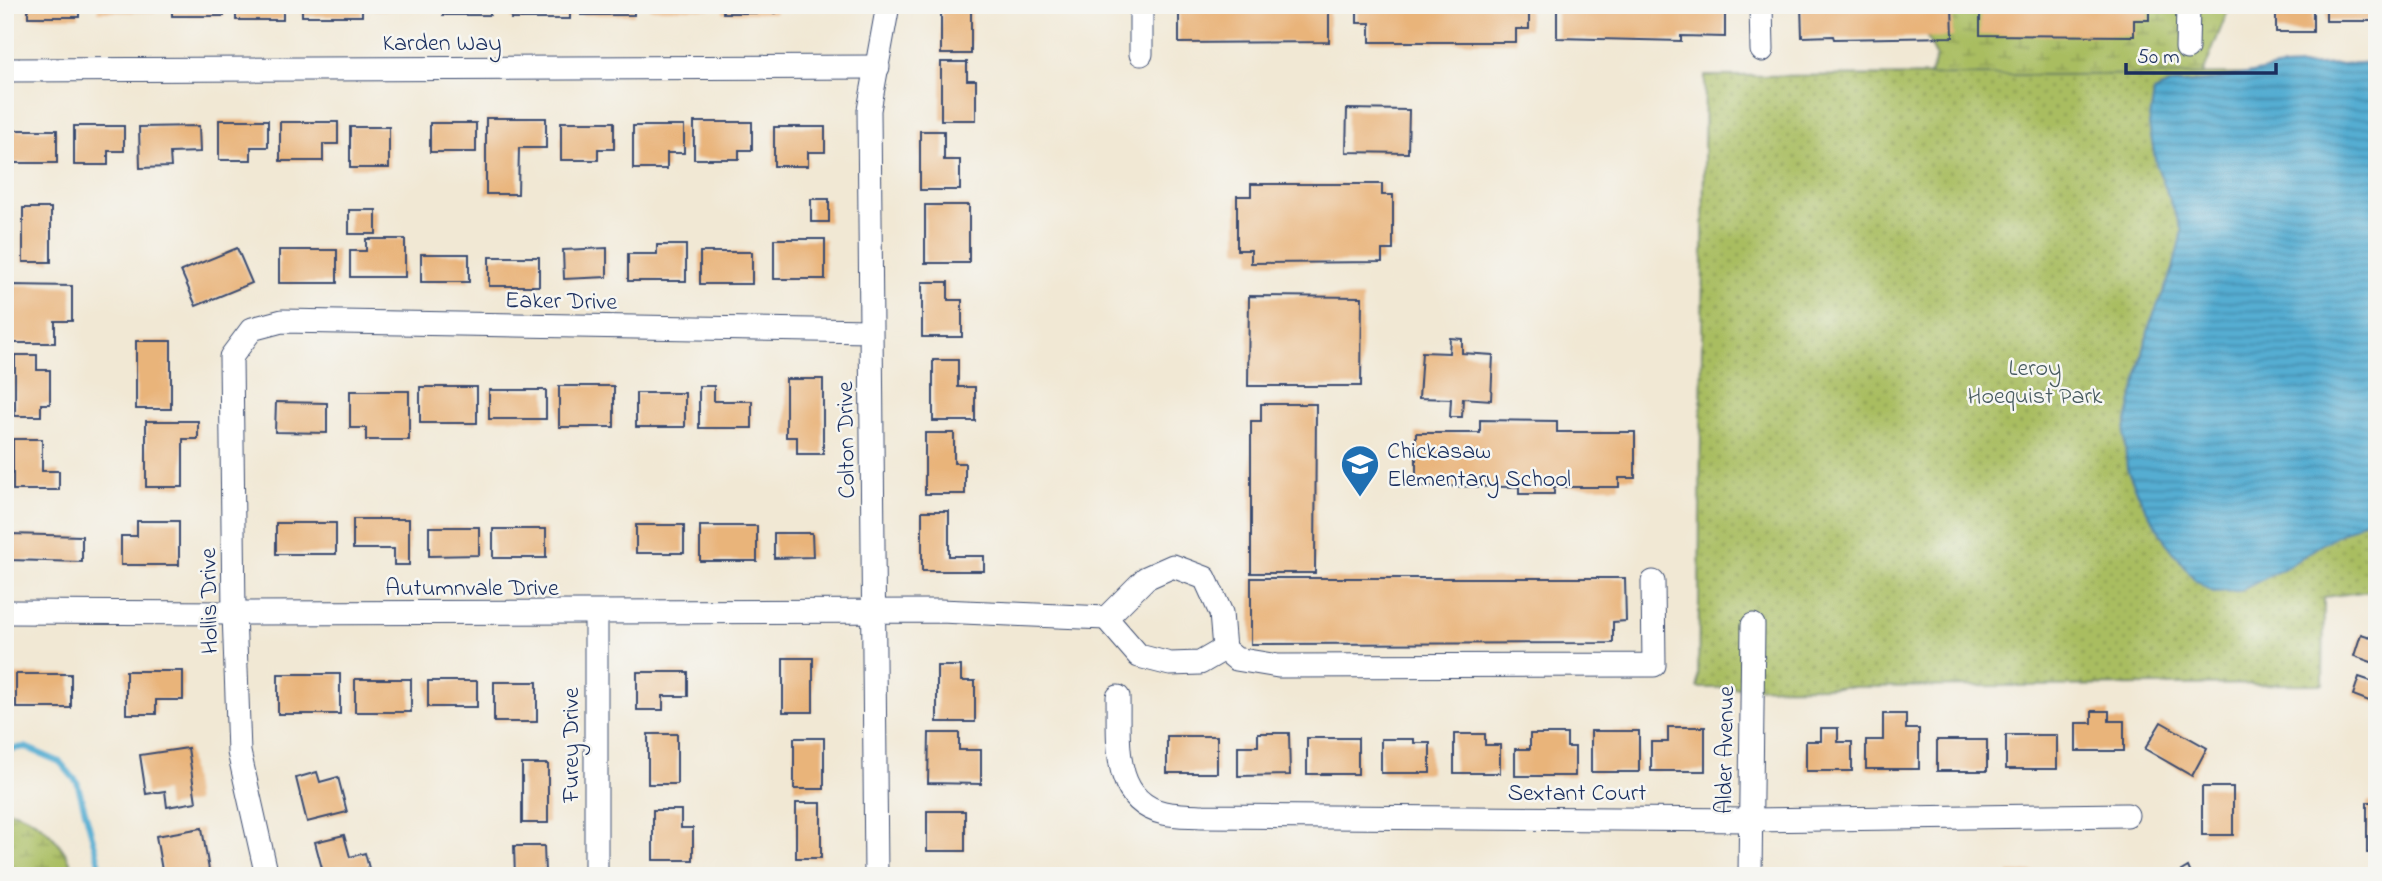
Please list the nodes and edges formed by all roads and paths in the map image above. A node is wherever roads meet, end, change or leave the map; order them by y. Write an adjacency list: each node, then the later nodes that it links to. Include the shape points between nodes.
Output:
1 (888, 5): 8 (street, Colton Drive)
2 (1141, 5): 7 (street)
3 (1761, 5): 6 (street)
4 (2188, 5): 5 (street)
5 (2187, 48)
6 (1762, 50)
7 (1141, 54)
8 (878, 67): 9 (street, Karden Way); 11 (street, Colton Drive, via 869,110)
9 (5, 70)
10 (252, 329): 11 (street, Eaker Drive, via 282,321); 18 (street, Hollis Drive, via 231,357)
11 (870, 331): 12 (street, Colton Drive)
12 (873, 580): 14 (street, Colton Drive); 15 (street, Autumnvale Drive, via 910,602)
13 (1653, 582): 21 (street, via 1654,665 1278,666 1236,659)
14 (874, 610): 15 (street, Autumnvale Drive); 17 (street, Autumnvale Drive); 27 (street, Colton Drive)
15 (940, 611): 19 (street, Autumnvale Drive)
16 (5, 612): 18 (street, Autumnvale Drive)
17 (596, 613): 18 (street, Autumnvale Drive); 26 (street, Furey Drive)
18 (233, 614): 25 (street, Hollis Drive, via 239,752)
19 (1106, 618): 21 (street, via 1139,656 1170,664 1200,663); 21 (street, via 1146,578 1173,566 1205,578 1221,613)
20 (1753, 625): 24 (street, Alder Avenue)
21 (1224, 649)
22 (1118, 697): 24 (street, Sextant Court, via 1124,781 1140,803 1165,813)
23 (2127, 815): 24 (street, Sextant Court)
24 (1749, 820): 28 (street, Alder Avenue)
25 (267, 876)
26 (596, 876)
27 (876, 876)
28 (1750, 876)

